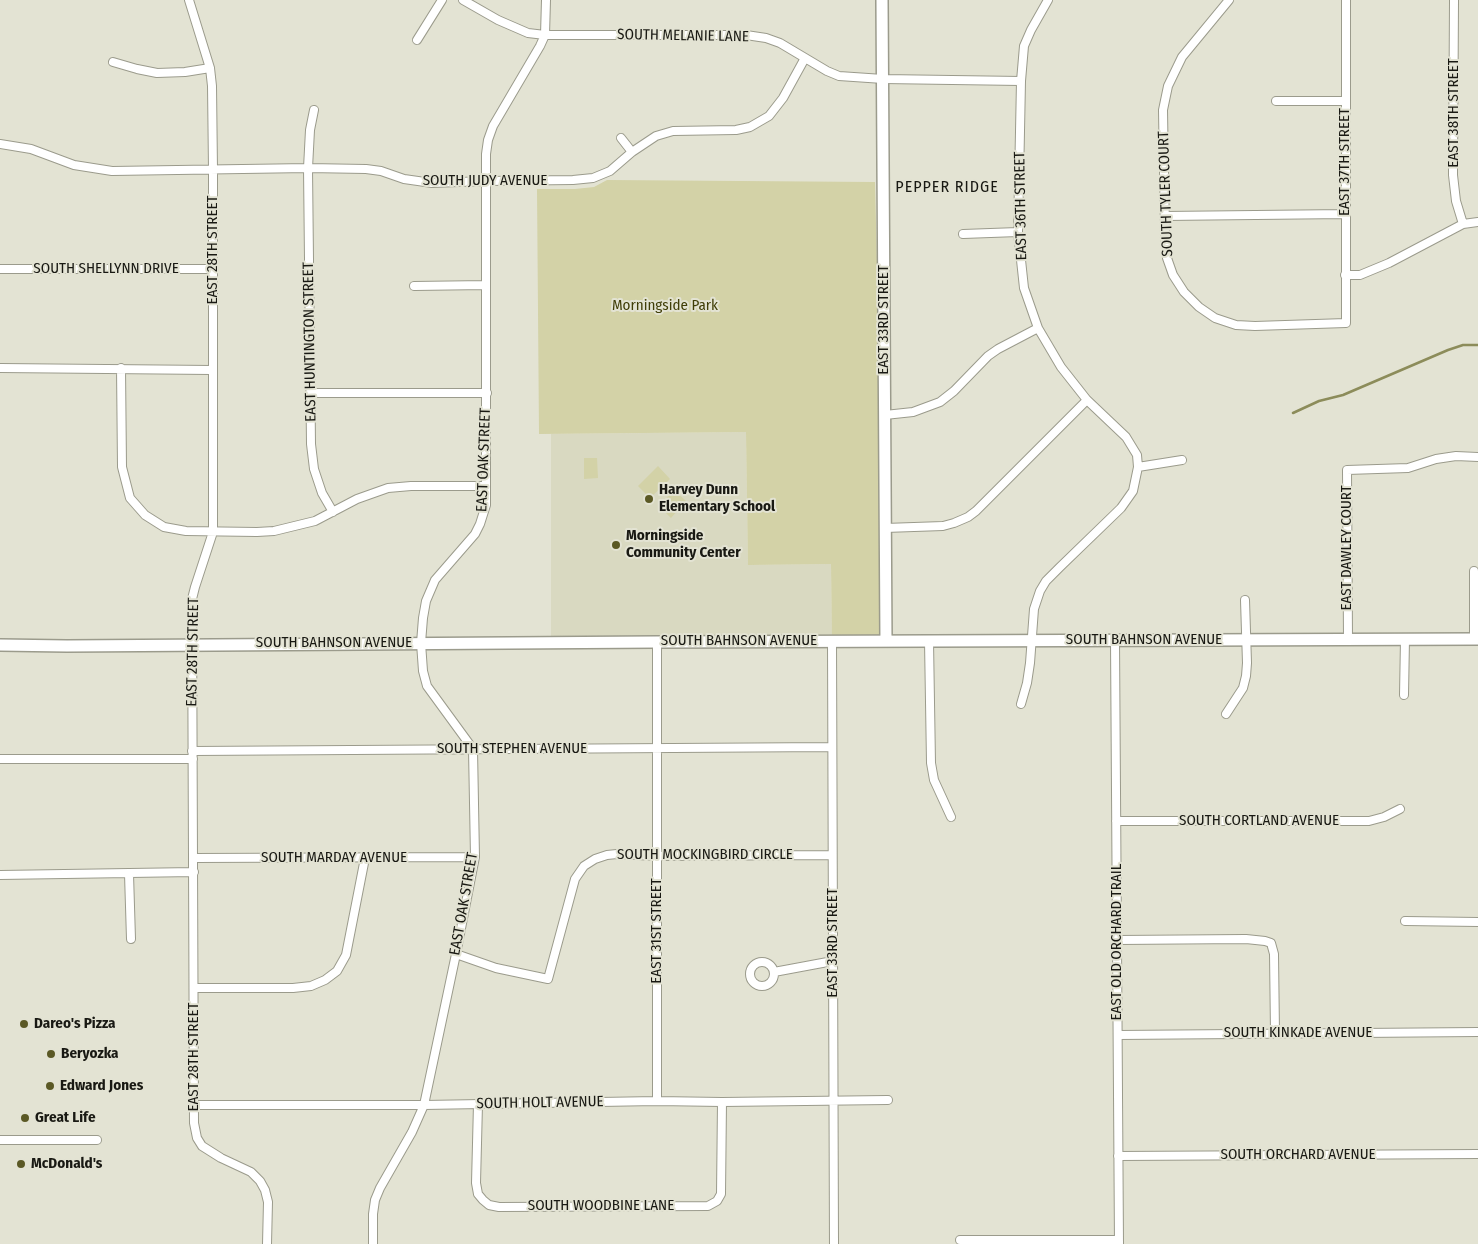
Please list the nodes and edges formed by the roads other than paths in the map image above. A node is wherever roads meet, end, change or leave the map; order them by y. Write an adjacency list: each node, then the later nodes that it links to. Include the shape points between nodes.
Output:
1 (189, 0): 14 (street, EAST 28TH STREET)
2 (442, 0): 11 (street)
3 (463, 0): 10 (street, SOUTH MELANIE LANE, via 515,29)
4 (546, 0): 10 (street, EAST OAK STREET)
5 (882, 0): 15 (street, EAST 33RD STREET)
6 (1048, 0): 16 (street, EAST 36TH STREET, via 1024,46)
7 (1229, 0): 27 (street, SOUTH TYLER COURT, via 1182,57 1168,86 1163,110)
8 (1346, 0): 18 (street, EAST 37TH STREET)
9 (1454, 0): 29 (street, EAST 38TH STREET, via 1453,175)
10 (545, 35): 12 (street, SOUTH MELANIE LANE, via 746,35 780,43); 25 (street, EAST OAK STREET, via 493,126 486,154)
11 (417, 40)
12 (805, 58): 15 (street, SOUTH MELANIE LANE, via 839,76); 22 (street, SOUTH JUDY AVENUE, via 769,116 750,127 673,131 656,136)
13 (113, 62): 14 (street, via 157,73)
14 (210, 68): 24 (street, EAST 28TH STREET)
15 (883, 79): 16 (street, SOUTH MELANIE LANE); 45 (street, EAST 33RD STREET)
16 (1021, 81): 30 (street, EAST 36TH STREET)
17 (1276, 101): 18 (street)
18 (1345, 101): 26 (street, EAST 37TH STREET)
19 (314, 110): 23 (street, EAST HUNTINGTON STREET)
20 (621, 138): 22 (street)
21 (0, 144): 24 (street, SOUTH JUDY AVENUE, via 31,150 74,165 112,171)
22 (632, 152): 25 (street, SOUTH JUDY AVENUE, via 610,171 594,178)
23 (308, 168): 24 (street, SOUTH JUDY AVENUE); 25 (street, SOUTH JUDY AVENUE, via 366,169 432,183); 42 (street, EAST HUNTINGTON STREET)
24 (213, 170): 33 (street, EAST 28TH STREET)
25 (486, 180): 35 (street, EAST OAK STREET)
26 (1346, 214): 27 (street); 34 (street, EAST 37TH STREET)
27 (1165, 216): 37 (street, SOUTH TYLER COURT, via 1167,258 1173,275 1184,292 1215,318 1236,325 1255,326)
28 (1478, 222): 29 (street)
29 (1463, 224): 34 (street, via 1389,263 1360,275)
30 (1018, 232): 31 (street); 38 (street, EAST 36TH STREET, via 1024,288)
31 (963, 234)
32 (0, 269): 33 (street, SOUTH SHELLYNN DRIVE)
33 (213, 269): 41 (street, EAST 28TH STREET)
34 (1345, 276): 37 (street, EAST 37TH STREET)
35 (486, 285): 36 (street); 43 (street, EAST OAK STREET)
36 (414, 286)
37 (1346, 323)
38 (1038, 328): 44 (street, EAST 36TH STREET, via 1060,367); 45 (street, via 988,356 940,402 913,412)
39 (0, 368): 40 (street)
40 (121, 368): 41 (street); 52 (street, via 122,467 130,498 145,516 164,527 186,532)
41 (212, 370): 52 (street, EAST 28TH STREET)
42 (310, 393): 43 (street); 50 (street, EAST HUNTINGTON STREET, via 314,468 322,493)
43 (487, 393): 49 (street, EAST OAK STREET)
44 (1087, 400): 48 (street, EAST 36TH STREET, via 1126,437 1137,455); 51 (street, via 968,517 937,526)
45 (885, 415): 51 (street, EAST 33RD STREET)
46 (1478, 457): 56 (street, EAST DAWLEY COURT, via 1436,459 1408,468 1347,470)
47 (1182, 460): 48 (street)
48 (1138, 466): 63 (street, EAST 36TH STREET, via 1134,491 1121,508 1046,581 1035,601)
49 (486, 486): 50 (street, via 388,488); 65 (street, EAST OAK STREET, via 486,505 480,524 430,590)
50 (333, 512): 52 (street, via 316,521 274,530)
51 (885, 528): 61 (street, EAST 33RD STREET)
52 (213, 532): 66 (street, EAST 28TH STREET, via 192,599)
53 (1474, 571): 58 (street)
54 (1245, 600): 55 (street)
55 (1246, 639): 56 (street, SOUTH BAHNSON AVENUE); 59 (street, SOUTH BAHNSON AVENUE); 70 (street, via 1247,664 1243,688)
56 (1348, 639): 57 (street, SOUTH BAHNSON AVENUE)
57 (1405, 639): 58 (street, SOUTH BAHNSON AVENUE); 68 (street)
58 (1476, 639)
59 (1115, 640): 63 (street, SOUTH BAHNSON AVENUE); 78 (street, EAST OLD ORCHARD TRAIL)
60 (832, 641): 61 (street, SOUTH BAHNSON AVENUE); 64 (street, SOUTH BAHNSON AVENUE); 71 (street, EAST 33RD STREET)
61 (886, 641): 62 (street, SOUTH BAHNSON AVENUE)
62 (929, 641): 63 (street, SOUTH BAHNSON AVENUE); 77 (street, via 931,763 934,780)
63 (1032, 641): 69 (street, EAST 36TH STREET, via 1027,683)
64 (657, 642): 65 (street, SOUTH BAHNSON AVENUE); 73 (street, EAST 31ST STREET)
65 (421, 643): 66 (street, SOUTH BAHNSON AVENUE); 72 (street, EAST OAK STREET, via 427,686)
66 (192, 644): 67 (street, SOUTH BAHNSON AVENUE); 74 (street, EAST 28TH STREET)
67 (0, 645)
68 (1404, 695)
69 (1020, 704)
70 (1226, 714)
71 (832, 747): 73 (street, SOUTH STEPHEN AVENUE); 79 (street, EAST 33RD STREET)
72 (474, 749): 73 (street, SOUTH STEPHEN AVENUE); 74 (street, SOUTH STEPHEN AVENUE); 81 (street, EAST OAK STREET)
73 (656, 749): 80 (street, EAST 31ST STREET)
74 (192, 755): 75 (street, SOUTH STEPHEN AVENUE); 82 (street, EAST 28TH STREET)
75 (0, 759)
76 (1400, 808): 78 (street, SOUTH CORTLAND AVENUE, via 1384,817 1369,820)
77 (951, 818)
78 (1116, 821): 90 (street, EAST OLD ORCHARD TRAIL)
79 (832, 855): 80 (street, SOUTH MOCKINGBIRD CIRCLE); 92 (street, EAST 33RD STREET)
80 (656, 856): 91 (street, SOUTH MOCKINGBIRD CIRCLE, via 607,855 584,866 575,879 548,979 496,968); 100 (street, EAST 31ST STREET)
81 (475, 857): 83 (street, SOUTH MARDAY AVENUE); 91 (street, EAST OAK STREET)
82 (194, 858): 83 (street, SOUTH MARDAY AVENUE); 84 (street, EAST 28TH STREET)
83 (365, 858): 94 (street, via 346,955 337,971 311,986)
84 (194, 872): 85 (street); 94 (street, EAST 28TH STREET)
85 (129, 874): 86 (street); 89 (street)
86 (0, 875)
87 (1405, 921): 88 (street)
88 (1478, 922)
89 (131, 939)
90 (1117, 940): 96 (street, via 1246,939 1271,943 1274,954); 97 (street, EAST OLD ORCHARD TRAIL)
91 (456, 954): 104 (street, EAST OAK STREET)
92 (833, 961): 93 (street); 98 (street, EAST 33RD STREET)
93 (774, 972)
94 (194, 988): 103 (street, EAST 28TH STREET)
95 (1478, 1032): 96 (street, SOUTH KINKADE AVENUE)
96 (1275, 1033): 97 (street, SOUTH KINKADE AVENUE)
97 (1118, 1035): 108 (street, EAST OLD ORCHARD TRAIL)
98 (834, 1100): 99 (street, SOUTH HOLT AVENUE); 101 (street, SOUTH HOLT AVENUE); 113 (street, EAST 33RD STREET)
99 (888, 1100)
100 (657, 1101): 101 (street, SOUTH HOLT AVENUE); 102 (street, SOUTH HOLT AVENUE)
101 (722, 1102): 102 (street, SOUTH WOODBINE LANE, via 722,1194 708,1206 489,1205 478,1194 476,1183)
102 (478, 1104): 104 (street, SOUTH HOLT AVENUE)
103 (193, 1105): 104 (street, SOUTH HOLT AVENUE); 111 (street, EAST 28TH STREET, via 197,1138 202,1146 251,1172 265,1190 268,1202)
104 (424, 1105): 112 (street, EAST OAK STREET, via 375,1200)
105 (0, 1140): 106 (street)
106 (97, 1140)
107 (1478, 1154): 108 (street, SOUTH ORCHARD AVENUE)
108 (1118, 1156): 110 (street, EAST OLD ORCHARD TRAIL)
109 (960, 1240): 110 (street)
110 (1119, 1242)
111 (267, 1244)
112 (373, 1244)
113 (834, 1244)

